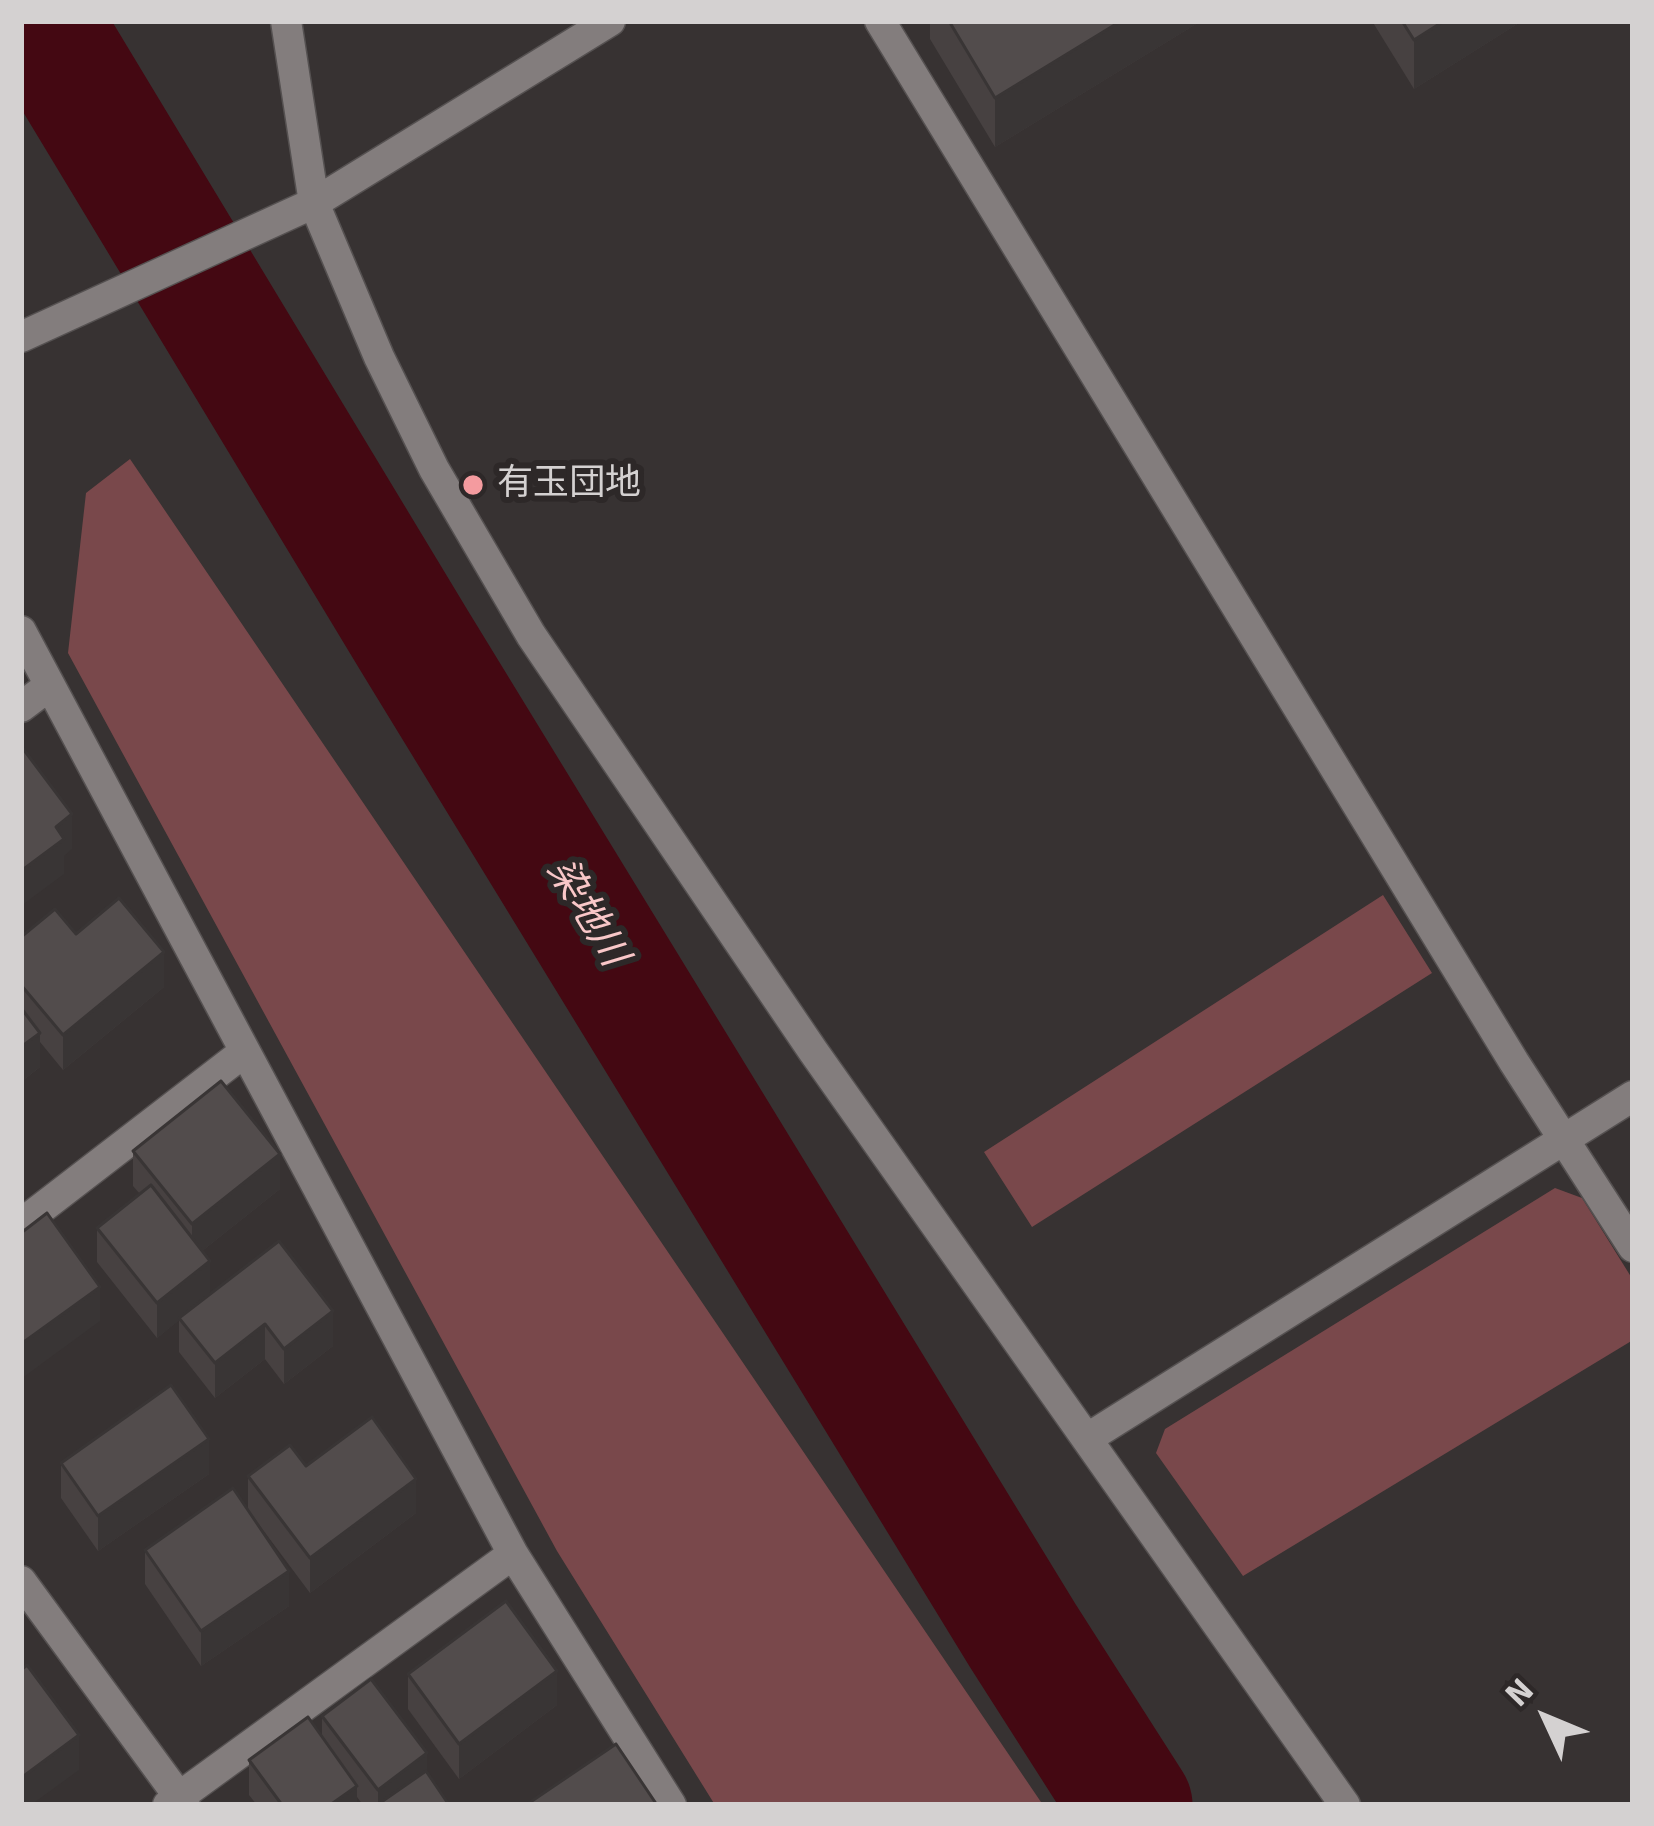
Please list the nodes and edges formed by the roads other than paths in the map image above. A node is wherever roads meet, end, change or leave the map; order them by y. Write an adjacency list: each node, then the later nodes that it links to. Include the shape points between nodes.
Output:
1 (286, 21): 4 (street)
2 (610, 21): 4 (street)
3 (880, 21): 11 (street)
4 (314, 203): 5 (street); 14 (street, via 434,469 531,634)
5 (21, 337)
6 (21, 631): 7 (street)
7 (49, 686): 8 (street); 9 (street)
8 (21, 707)
9 (243, 1053): 12 (street); 15 (street)
10 (1633, 1096): 11 (street)
11 (1566, 1138): 13 (street); 14 (street)
12 (21, 1224)
13 (1633, 1247)
14 (1088, 1438): 19 (street)
15 (513, 1554): 17 (street); 18 (street)
16 (21, 1580): 17 (street)
17 (177, 1802)
18 (671, 1805)
19 (1345, 1805)

